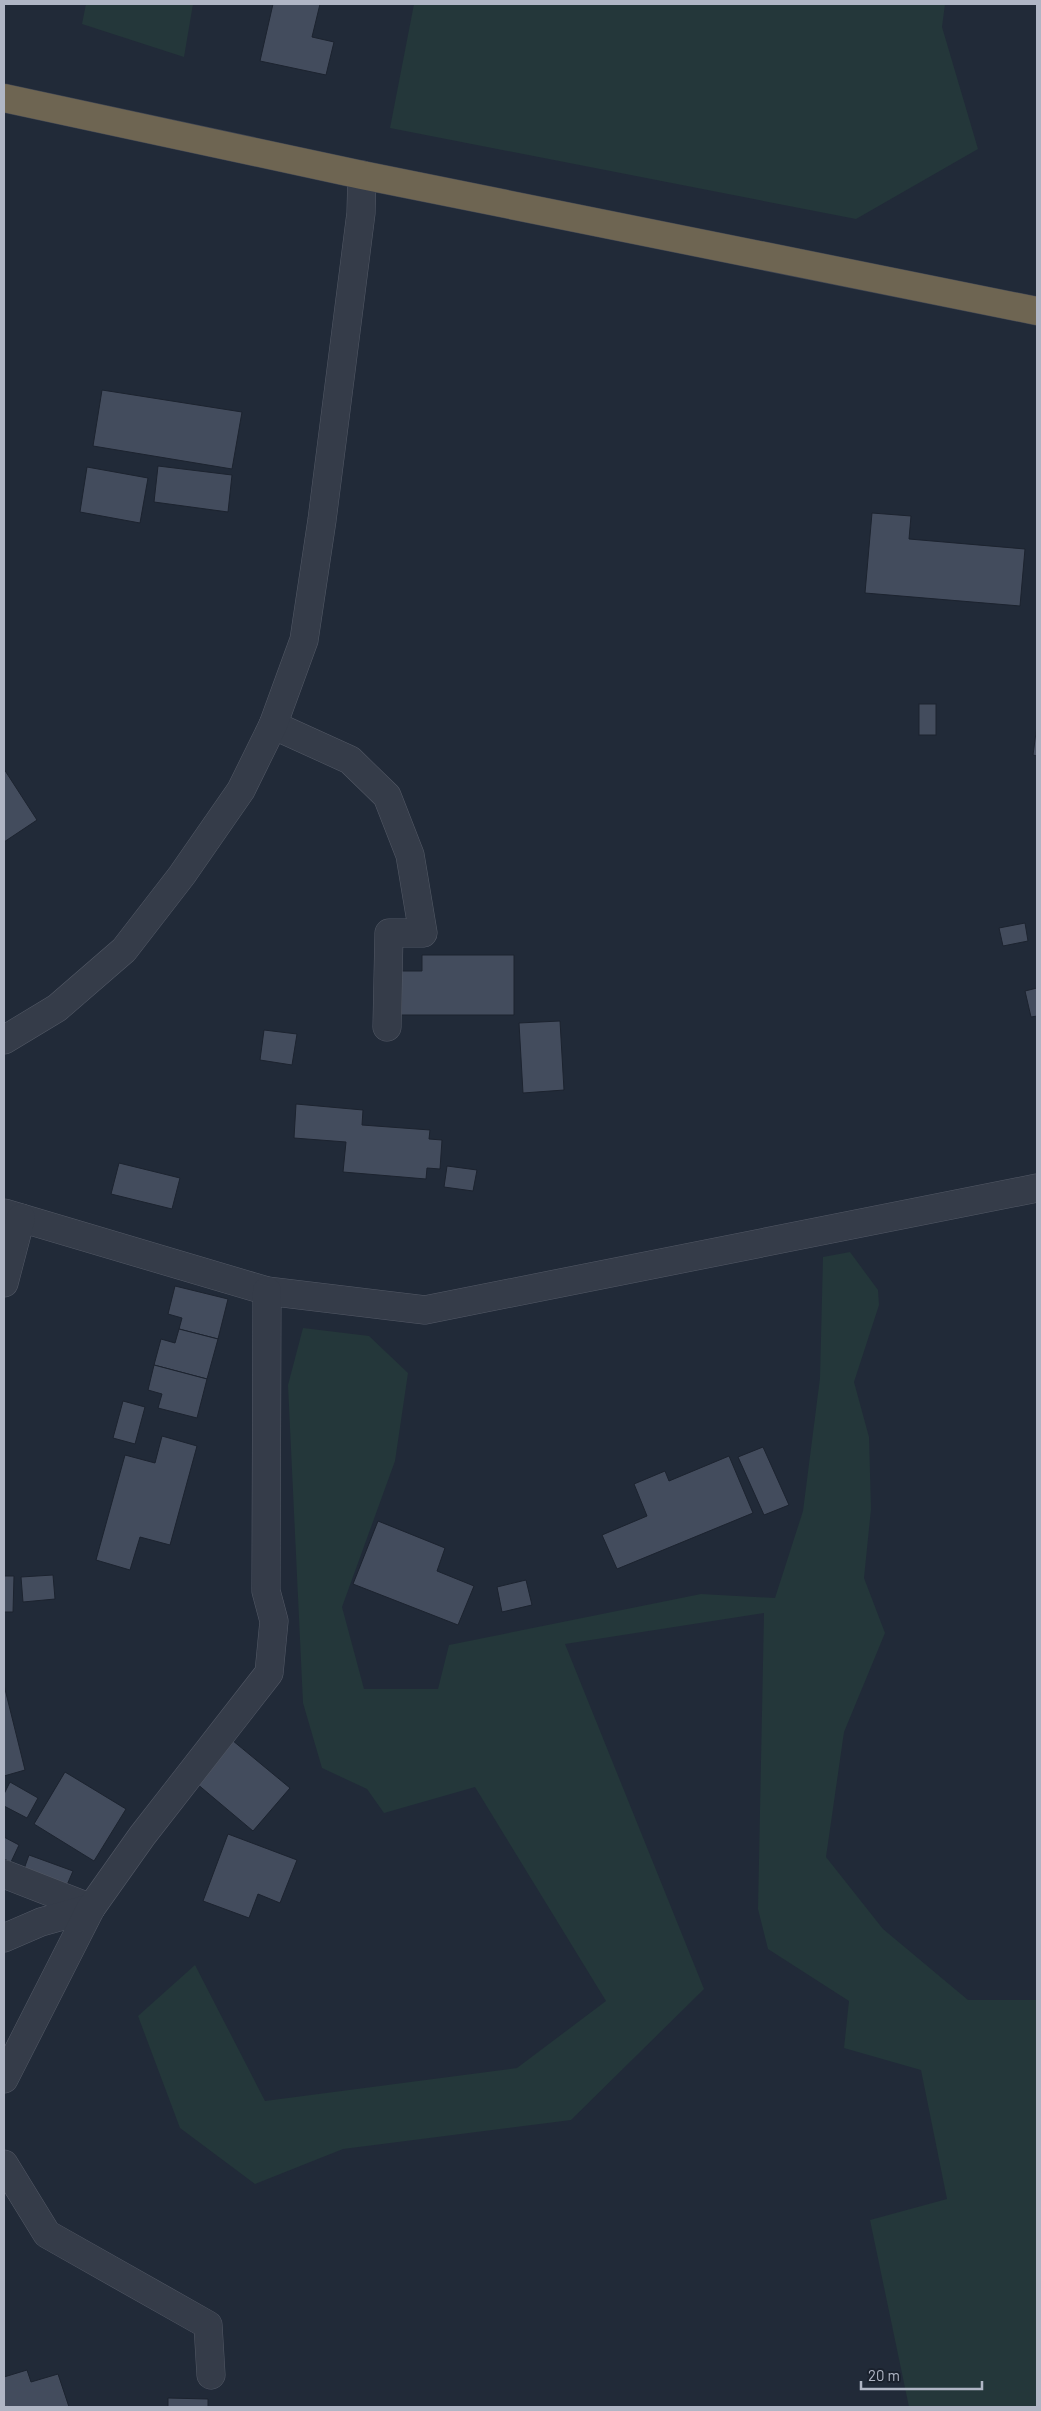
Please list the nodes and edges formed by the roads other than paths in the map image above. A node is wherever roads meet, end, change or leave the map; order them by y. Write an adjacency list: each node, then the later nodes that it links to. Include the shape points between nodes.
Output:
1 (4, 98): 2 (highway)
2 (362, 175): 3 (highway); 4 (street, via 361,213 305,630)
3 (1037, 311)
4 (273, 725): 5 (street, via 350,760 387,796 410,855 423,933 389,933); 6 (street, via 241,790 182,875 124,950 57,1008)
5 (387, 1027)
6 (4, 1040)
7 (1037, 1188): 10 (street, via 425,1310)
8 (12, 1215): 9 (street); 10 (street)
9 (4, 1283)
10 (267, 1291): 12 (street, via 266,1592 274,1621 269,1673 142,1836)
11 (4, 1874): 12 (street)
12 (91, 1908): 13 (street, via 41,1922); 14 (street)
13 (4, 1938)
14 (4, 2079)
15 (4, 2164): 16 (street, via 47,2234 208,2325)
16 (210, 2375)

